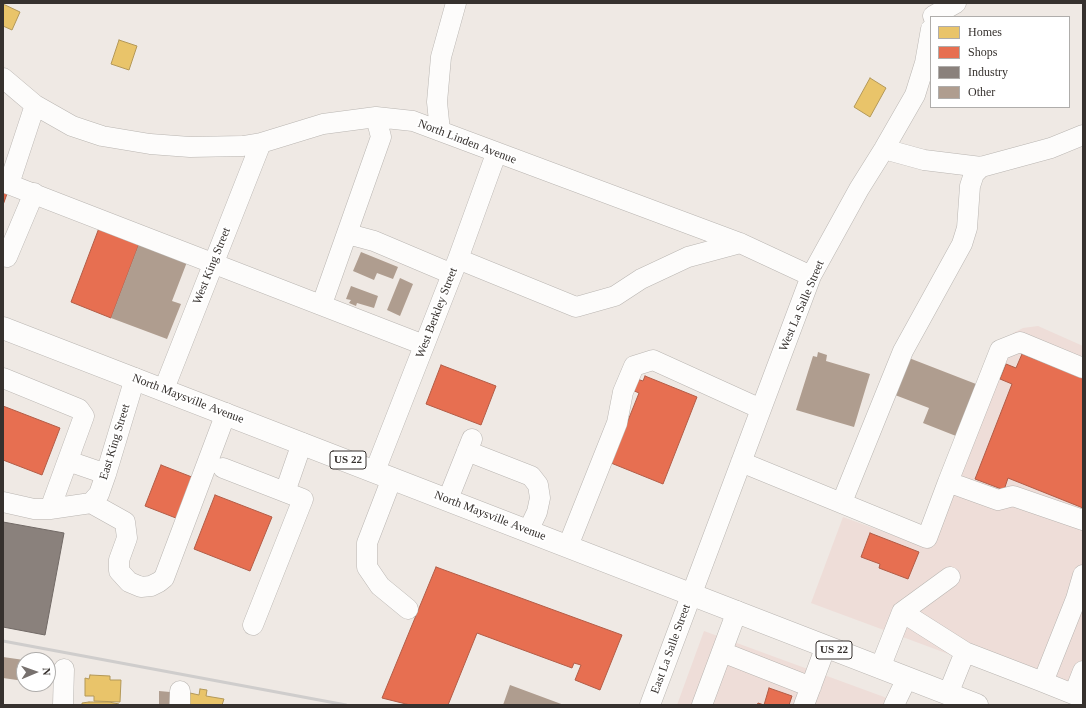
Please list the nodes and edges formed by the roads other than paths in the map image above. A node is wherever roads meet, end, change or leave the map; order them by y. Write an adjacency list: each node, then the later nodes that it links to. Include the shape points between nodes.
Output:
1 (456, 3): 8 (street, via 441,58 437,102)
2 (956, 3): 3 (street)
3 (933, 16)
4 (930, 36): 11 (street, West La Salle Street, via 926,63 915,95)
5 (3, 78): 6 (street, North Linden Avenue)
6 (35, 105): 10 (street, North Linden Avenue, via 72,126 120,140 190,147 243,146); 14 (street)
7 (376, 117): 8 (street, North Linden Avenue, via 413,122); 10 (street, North Linden Avenue, via 323,124); 16 (street, via 381,137)
8 (440, 130): 12 (street, North Linden Avenue)
9 (1083, 135): 13 (street, via 1051,148)
10 (260, 143): 19 (street, West King Street)
11 (884, 149): 13 (street, via 924,160); 21 (street, West La Salle Street)
12 (496, 154): 17 (street, North Linden Avenue); 20 (street, West Berkley Street)
13 (980, 167): 41 (street, via 974,174 970,186 968,228 962,244 903,351)
14 (6, 183): 15 (street)
15 (34, 193): 18 (street, via 7,257); 19 (street)
16 (348, 234): 20 (street); 22 (street)
17 (740, 243): 20 (street, via 688,257 641,279 615,296 576,307); 21 (street, North Linden Avenue)
18 (3, 256)
19 (214, 263): 22 (street); 28 (street, West King Street)
20 (455, 266): 24 (street, West Berkley Street)
21 (811, 276): 29 (street, West La Salle Street)
22 (322, 304): 24 (street)
23 (5, 333): 27 (main road, North Maysville Avenue / US 22)
24 (424, 345): 36 (street, West Berkley Street)
25 (1083, 368): 37 (street, via 1020,342 1000,350)
26 (3, 378): 32 (street, via 80,410 84,416)
27 (135, 378): 28 (main road, North Maysville Avenue / US 22); 35 (street, East King Street)
28 (164, 389): 30 (main road, North Maysville Avenue / US 22)
29 (761, 409): 33 (street, West La Salle Street); 46 (street, via 653,360 634,366 623,392 617,423)
30 (226, 413): 31 (main road, North Maysville Avenue / US 22); 42 (street, via 164,578 159,582 141,587 129,582 119,571 119,560 127,538 125,522)
31 (302, 443): 36 (main road, North Maysville Avenue / US 22); 38 (street)
32 (68, 461): 35 (street); 43 (street)
33 (741, 462): 41 (street); 49 (street, West La Salle Street)
34 (223, 468): 38 (street)
35 (106, 474): 42 (street, East King Street, via 99,494)
36 (383, 474): 39 (main road, North Maysville Avenue / US 22); 51 (street, West Berkley Street, via 367,543 367,567 380,586)
37 (948, 482): 41 (street, via 927,538); 44 (street, via 998,500 1013,496)
38 (285, 492): 54 (street, via 303,499)
39 (448, 499): 45 (main road, North Maysville Avenue / US 22); 45 (street, via 470,445 531,476 538,485 540,498 537,512)
40 (3, 502): 43 (street, via 34,509)
41 (842, 502)
42 (91, 503): 43 (street)
43 (50, 509)
44 (1083, 520)
45 (528, 531): 46 (main road, North Maysville Avenue / US 22)
46 (568, 546): 49 (main road, North Maysville Avenue / US 22)
47 (950, 577): 53 (street)
48 (1082, 578): 50 (street)
49 (692, 594): 52 (main road, North Maysville Avenue / US 22); 67 (street, East La Salle Street)
50 (1080, 600): 62 (street)
51 (408, 609)
52 (737, 611): 55 (main road, North Maysville Avenue / US 22); 56 (street)
53 (902, 612): 57 (street); 58 (street)
54 (253, 625)
55 (826, 646): 58 (main road, North Maysville Avenue / US 22); 63 (street)
56 (722, 652): 63 (street); 68 (street)
57 (965, 652): 62 (street); 64 (street)
58 (880, 668): 61 (main road, North Maysville Avenue / US 22)
59 (64, 669): 66 (street)
60 (1083, 671): 65 (street)
61 (907, 678): 64 (main road, North Maysville Avenue / US 22); 70 (street)
62 (1043, 682): 65 (street)
63 (806, 692): 69 (street)
64 (948, 694): 71 (main road, North Maysville Avenue / US 22)
65 (1078, 696)
66 (63, 705)
67 (650, 705)
68 (702, 705)
69 (794, 705)
70 (894, 705)
71 (977, 705)

